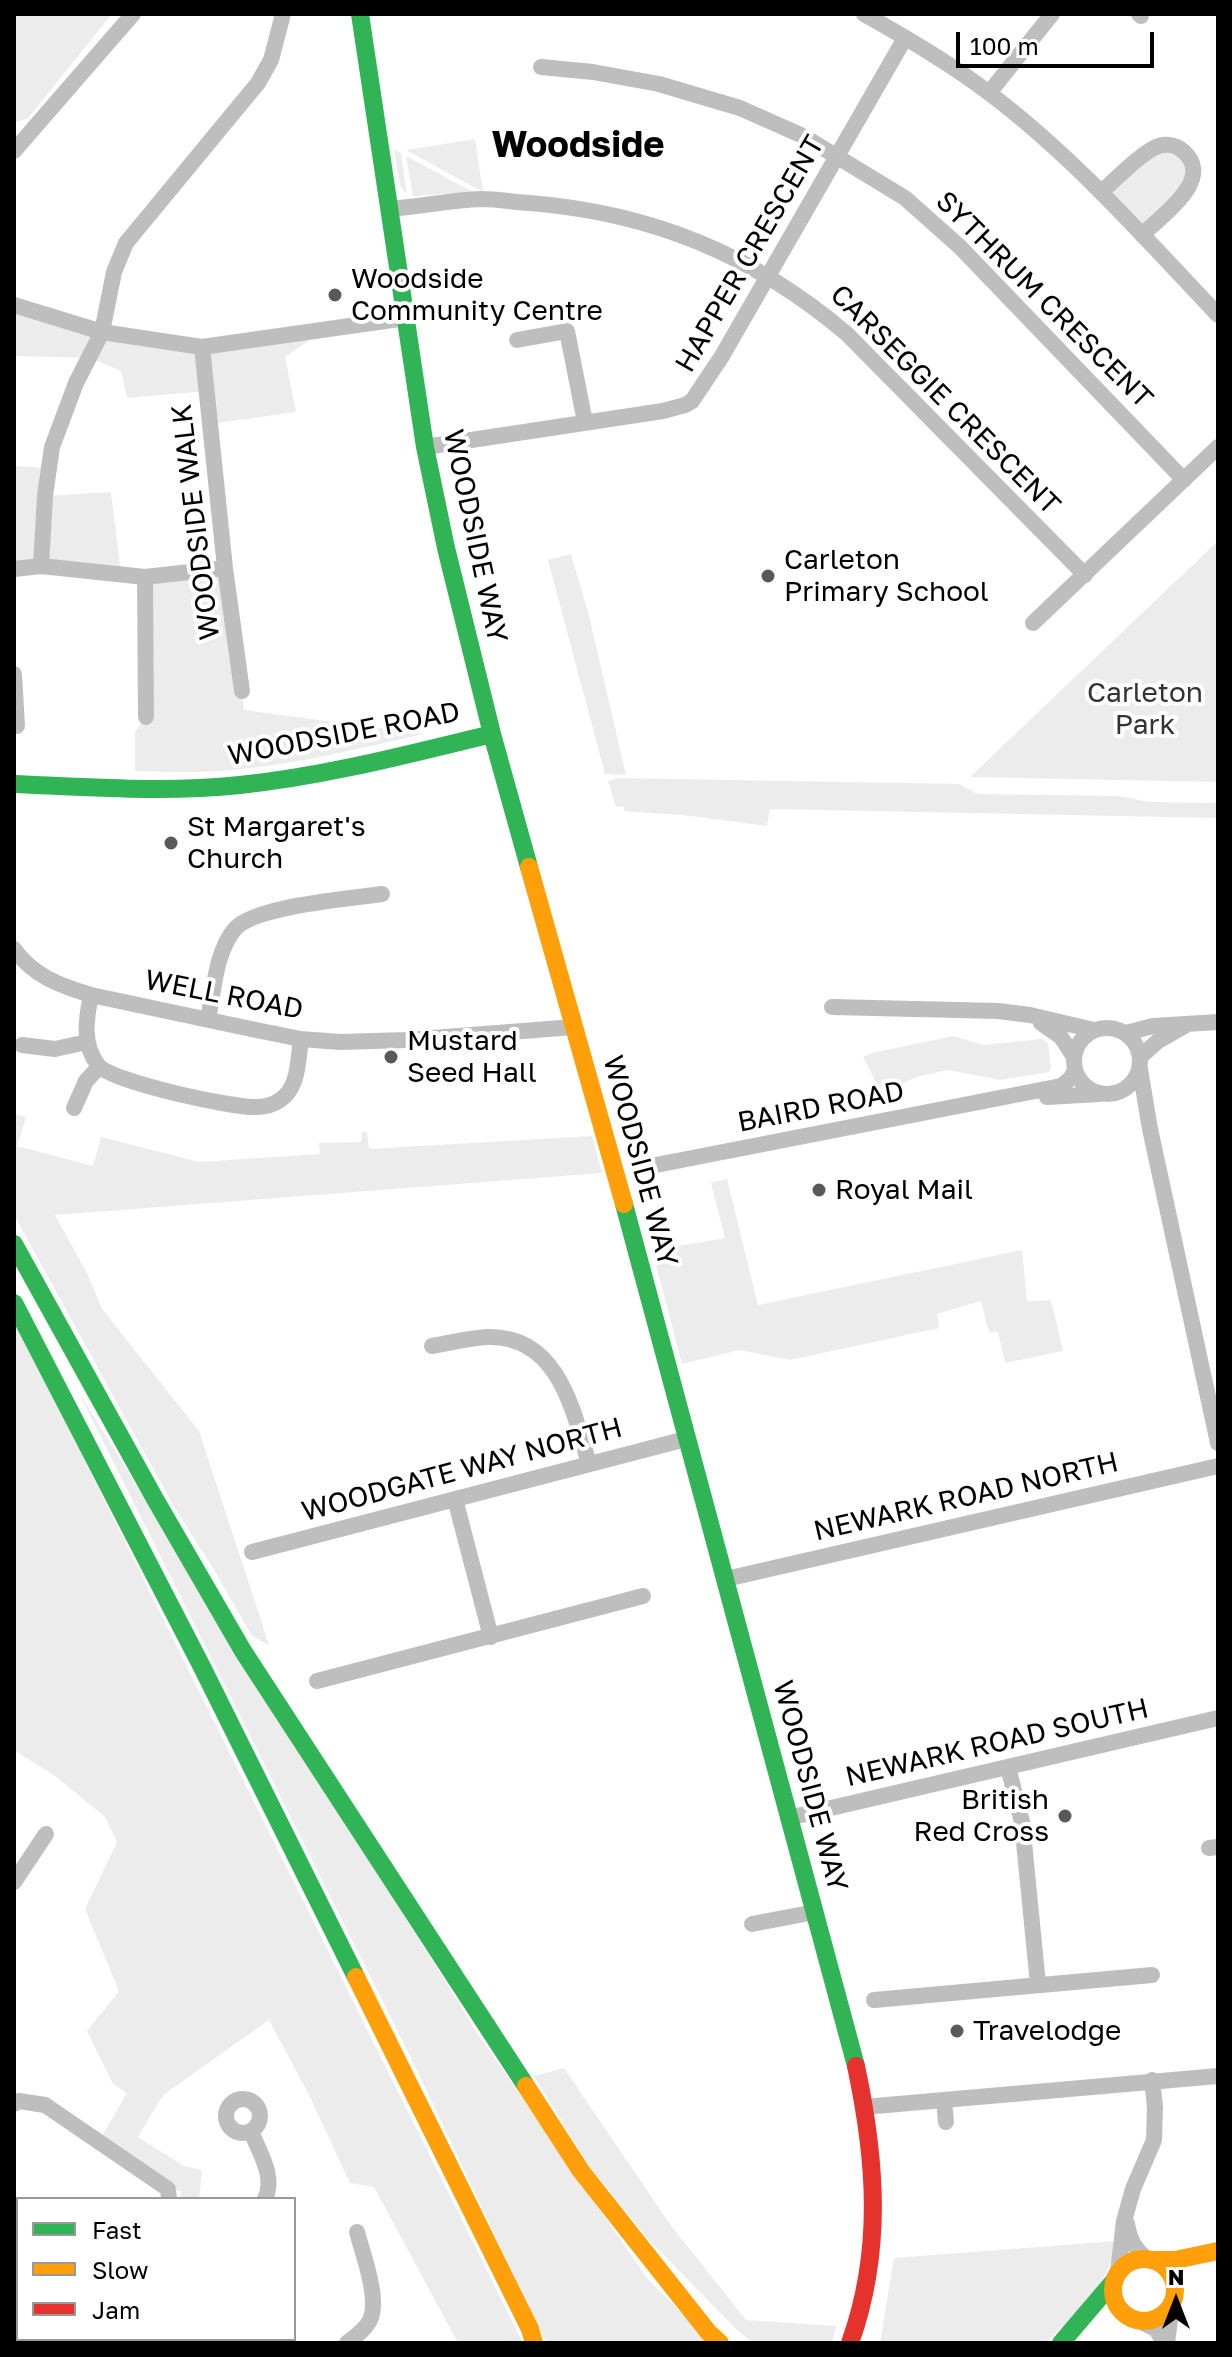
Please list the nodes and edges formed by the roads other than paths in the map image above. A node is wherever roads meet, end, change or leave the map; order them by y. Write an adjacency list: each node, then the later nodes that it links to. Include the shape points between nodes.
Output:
1 (133, 14): 9 (street)
2 (283, 14): 18 (street, via 271,60 258,83 126,243 114,272)
3 (360, 14): 12 (main road, WOODSIDE WAY)
4 (864, 14): 6 (street)
5 (1052, 14): 8 (street)
6 (905, 38): 8 (street); 10 (street, HAPPER CRESCENT)
7 (541, 67): 10 (street, SYTHRUM CRESCENT, via 615,75 701,95 773,122)
8 (989, 93): 11 (street)
9 (14, 151)
10 (837, 158): 14 (street, HAPPER CRESCENT); 24 (street, SYTHRUM CRESCENT, via 905,198 960,247)
11 (1101, 192): 13 (street); 13 (street, via 1156,147 1173,145 1186,154 1193,168 1191,185)
12 (389, 209): 14 (street, CARSEGGIE CRESCENT, via 482,199 586,211 684,235); 17 (main road, WOODSIDE WAY)
13 (1142, 235): 16 (street)
14 (768, 275): 21 (street, HAPPER CRESCENT, via 692,401); 28 (street, CARSEGGIE CRESCENT, via 847,334)
15 (14, 305): 18 (street)
16 (1218, 315)
17 (406, 318): 20 (street); 22 (main road, WOODSIDE WAY)
18 (102, 332): 20 (street); 25 (street, via 52,447)
19 (517, 340): 21 (street, via 567,331)
20 (202, 347): 26 (street, WOODSIDE WALK)
21 (585, 422): 22 (street, HAPPER CRESCENT)
22 (425, 447): 35 (main road, WOODSIDE WAY)
23 (1218, 447): 24 (street)
24 (1184, 480): 28 (street)
25 (41, 566): 27 (street); 29 (street)
26 (225, 568): 29 (street); 32 (street, WOODSIDE WALK)
27 (14, 569)
28 (1085, 575): 30 (street)
29 (145, 577): 33 (street)
30 (1033, 623)
31 (14, 674): 34 (street)
32 (242, 691)
33 (146, 717)
34 (17, 726)
35 (492, 734): 36 (main road, WOODSIDE ROAD, via 242,785); 45 (main road, WOODSIDE WAY)
36 (14, 784)
37 (382, 894): 42 (street, via 245,919 222,953)
38 (14, 949): 39 (street, WELL ROAD, via 47,979)
39 (91, 995): 42 (street, WELL ROAD); 49 (street)
40 (832, 1007): 41 (street)
41 (1030, 1015): 46 (street); 52 (street, via 1061,1037)
42 (208, 1019): 48 (street, WELL ROAD)
43 (1218, 1022): 44 (street)
44 (1191, 1023): 47 (street); 51 (street, via 1158,1041)
45 (574, 1027): 48 (street, WELL ROAD, via 438,1038); 62 (main road, WOODSIDE WAY)
46 (1094, 1030): 47 (street); 52 (street, via 1077,1046)
47 (1126, 1033): 51 (street)
48 (301, 1039): 53 (street, via 292,1087 280,1100 255,1107 137,1084)
49 (87, 1042): 50 (street, via 55,1049); 53 (street)
50 (22, 1045)
51 (1140, 1063): 54 (street, via 1131,1084); 57 (street)
52 (1075, 1064): 54 (street, via 1085,1086); 55 (street, BAIRD ROAD, via 1061,1086)
53 (99, 1067): 56 (street)
54 (1109, 1093): 55 (street, BAIRD ROAD); 57 (street, via 1135,1105)
55 (996, 1099): 58 (street, BAIRD ROAD)
56 (74, 1108)
57 (1150, 1129): 63 (street)
58 (656, 1165)
59 (14, 1244): 103 (main road, via 243,1651 581,2171)
60 (14, 1303): 102 (main road, via 216,1695)
61 (432, 1346): 64 (street, via 487,1337 517,1341 547,1358 573,1408)
62 (686, 1439): 64 (street, WOODGATE WAY NORTH); 68 (main road, WOODSIDE WAY)
63 (1218, 1443)
64 (589, 1464): 66 (street, WOODGATE WAY NORTH)
65 (1218, 1466): 68 (street, NEWARK ROAD NORTH)
66 (455, 1499): 67 (street, WOODGATE WAY NORTH); 70 (street)
67 (252, 1552)
68 (726, 1579): 74 (main road, WOODSIDE WAY)
69 (643, 1596): 70 (street)
70 (491, 1637): 71 (street)
71 (317, 1681)
72 (1218, 1718): 73 (street, NEWARK ROAD SOUTH)
73 (1008, 1767): 74 (street, NEWARK ROAD SOUTH); 80 (street, via 1022,1822)
74 (788, 1818): 77 (main road, WOODSIDE WAY)
75 (46, 1834): 76 (street)
76 (14, 1882)
77 (815, 1912): 78 (street); 86 (main road, WOODSIDE WAY)
78 (752, 1924)
79 (1152, 1975): 80 (street)
80 (1038, 1984): 81 (street)
81 (874, 2000)
82 (1218, 2076): 83 (street)
83 (1152, 2080): 84 (street); 91 (street, via 1154,2140)
84 (944, 2100): 86 (street); 87 (street)
85 (16, 2103): 89 (street, via 45,2105 168,2189)
86 (864, 2107): 98 (main road, WOODSIDE WAY, via 873,2217 872,2253)
87 (946, 2122)
88 (251, 2131): 90 (street, via 268,2174)
89 (169, 2197)
90 (266, 2197)
91 (1127, 2211): 94 (street, via 1130,2239); 95 (street)
92 (357, 2232): 101 (street, via 374,2302 370,2319)
93 (1215, 2252): 94 (main road); 96 (main road, via 1189,2266)
94 (1151, 2259): 95 (main road, via 1134,2260); 96 (main road, via 1171,2273)
95 (1116, 2277): 99 (main road, via 1115,2302); 100 (main road)
96 (1175, 2284): 97 (main road)
97 (1172, 2305): 99 (main road, via 1158,2318); 106 (street)
98 (859, 2317): 104 (main road, WOODSIDE WAY); 105 (main road, WOODSIDE WAY)
99 (1133, 2319): 100 (main road, via 1101,2318); 106 (street, via 1156,2329)
100 (1066, 2338)
101 (347, 2343)
102 (534, 2343)
103 (720, 2343)
104 (850, 2343)
105 (859, 2343)
106 (1165, 2343)

